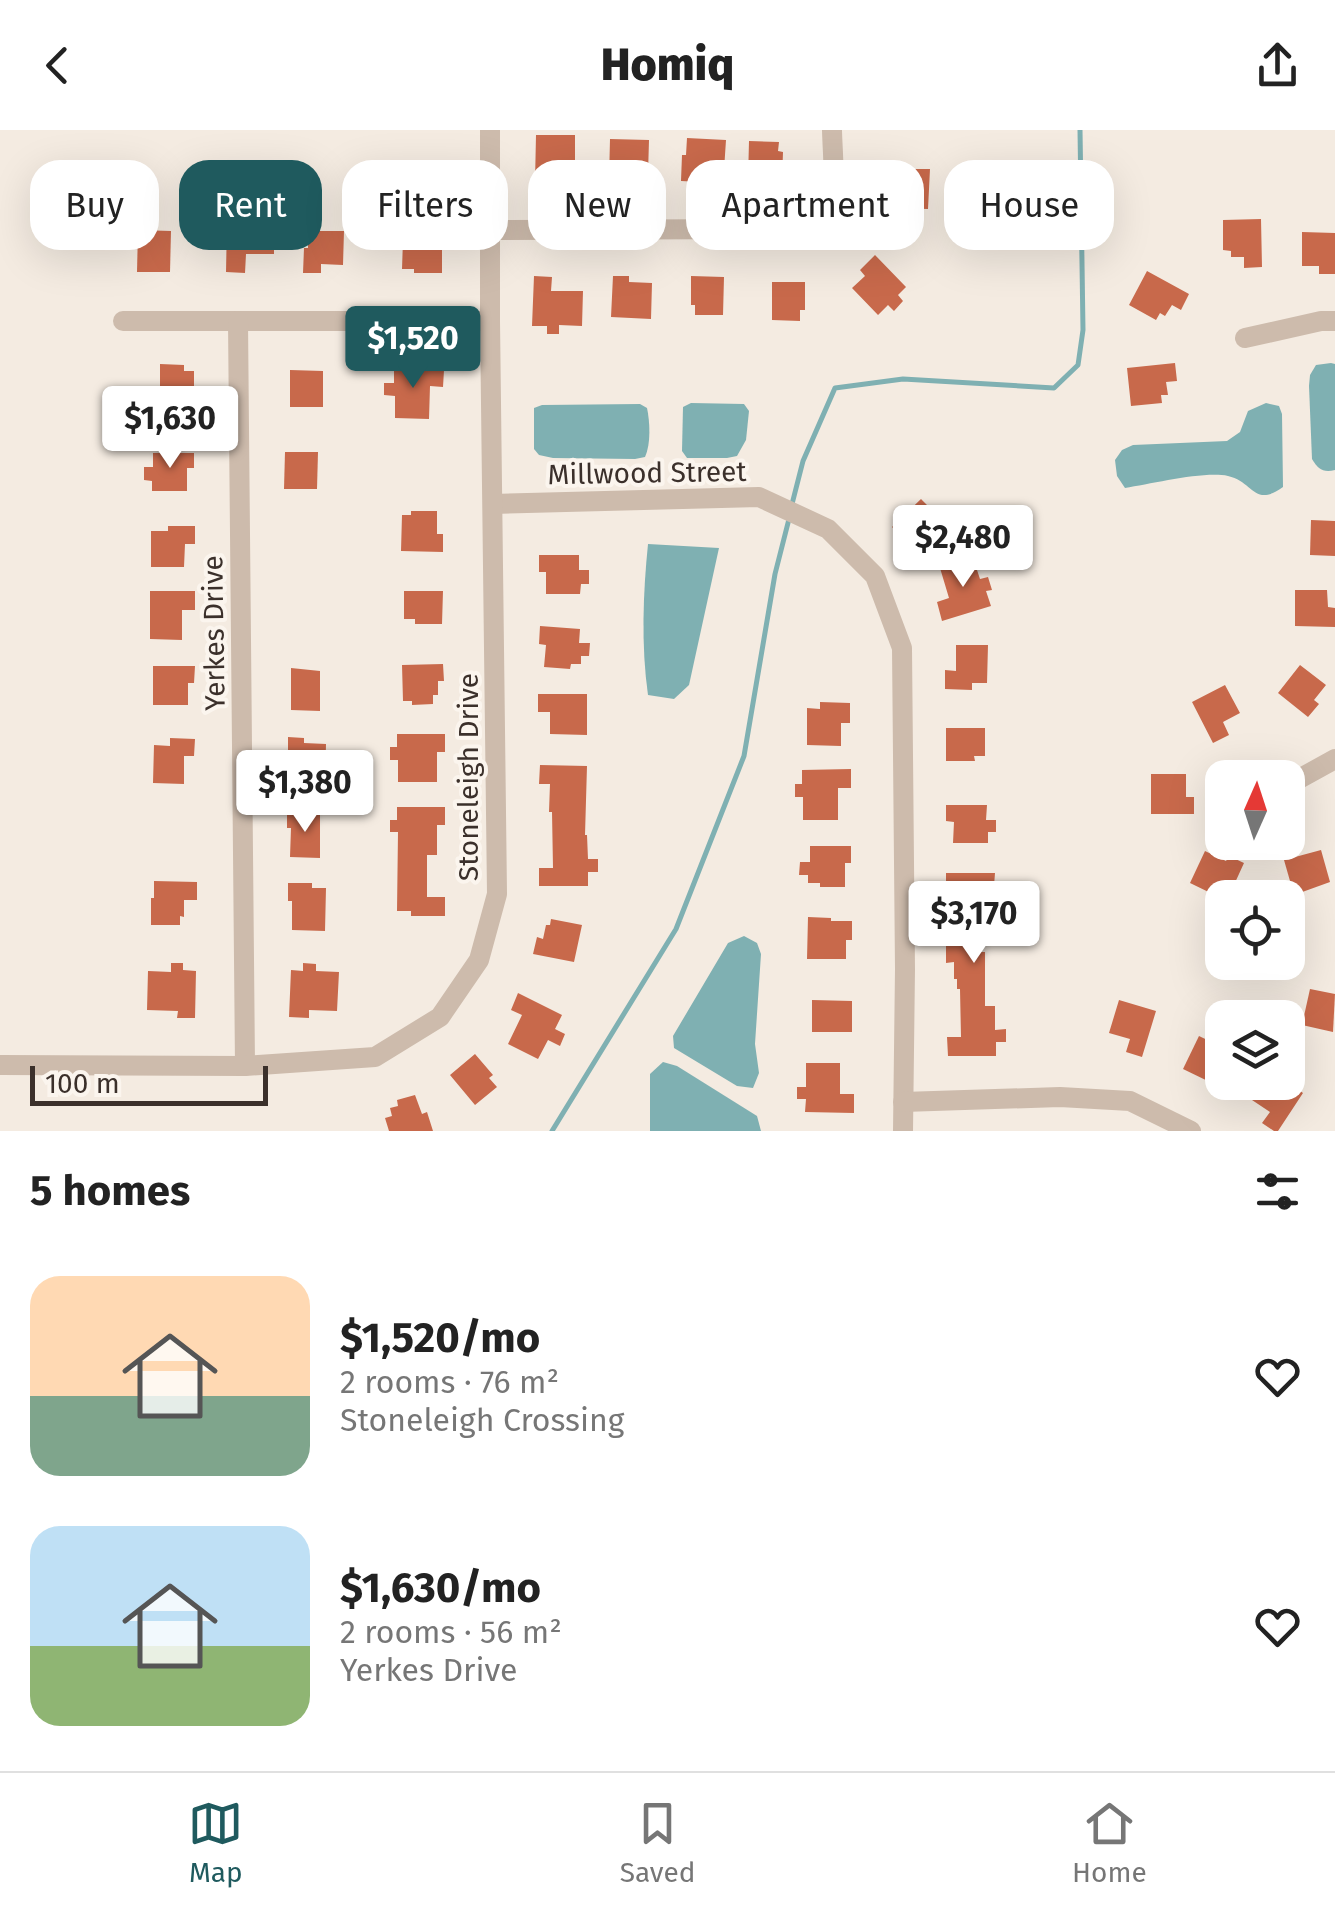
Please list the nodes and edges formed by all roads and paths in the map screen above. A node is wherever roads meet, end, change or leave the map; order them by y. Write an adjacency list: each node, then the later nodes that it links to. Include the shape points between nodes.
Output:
1 (490, 130): 3 (street, Stoneleigh Drive)
2 (832, 130): 4 (street, via 830,202 803,227)
3 (490, 160)
4 (508, 230)
5 (490, 250): 8 (street, Stoneleigh Drive)
6 (123, 321): 7 (street)
7 (238, 321): 8 (street); 15 (street, Yerkes Drive)
8 (490, 321): 11 (street, Stoneleigh Drive)
9 (1335, 322): 10 (street)
10 (1245, 338)
11 (493, 504): 15 (street, Stoneleigh Drive, via 497,894 479,960 440,1017 376,1057); 16 (street, Millwood Street, via 759,497 828,529 875,576 902,648)
12 (1335, 760): 13 (street)
13 (1305, 775)
14 (0, 1065): 15 (street, Stoneleigh Drive)
15 (246, 1066)
16 (903, 1102): 17 (street, Millwood Street); 18 (street, via 1130,1101)
17 (903, 1131)
18 (1191, 1131)

